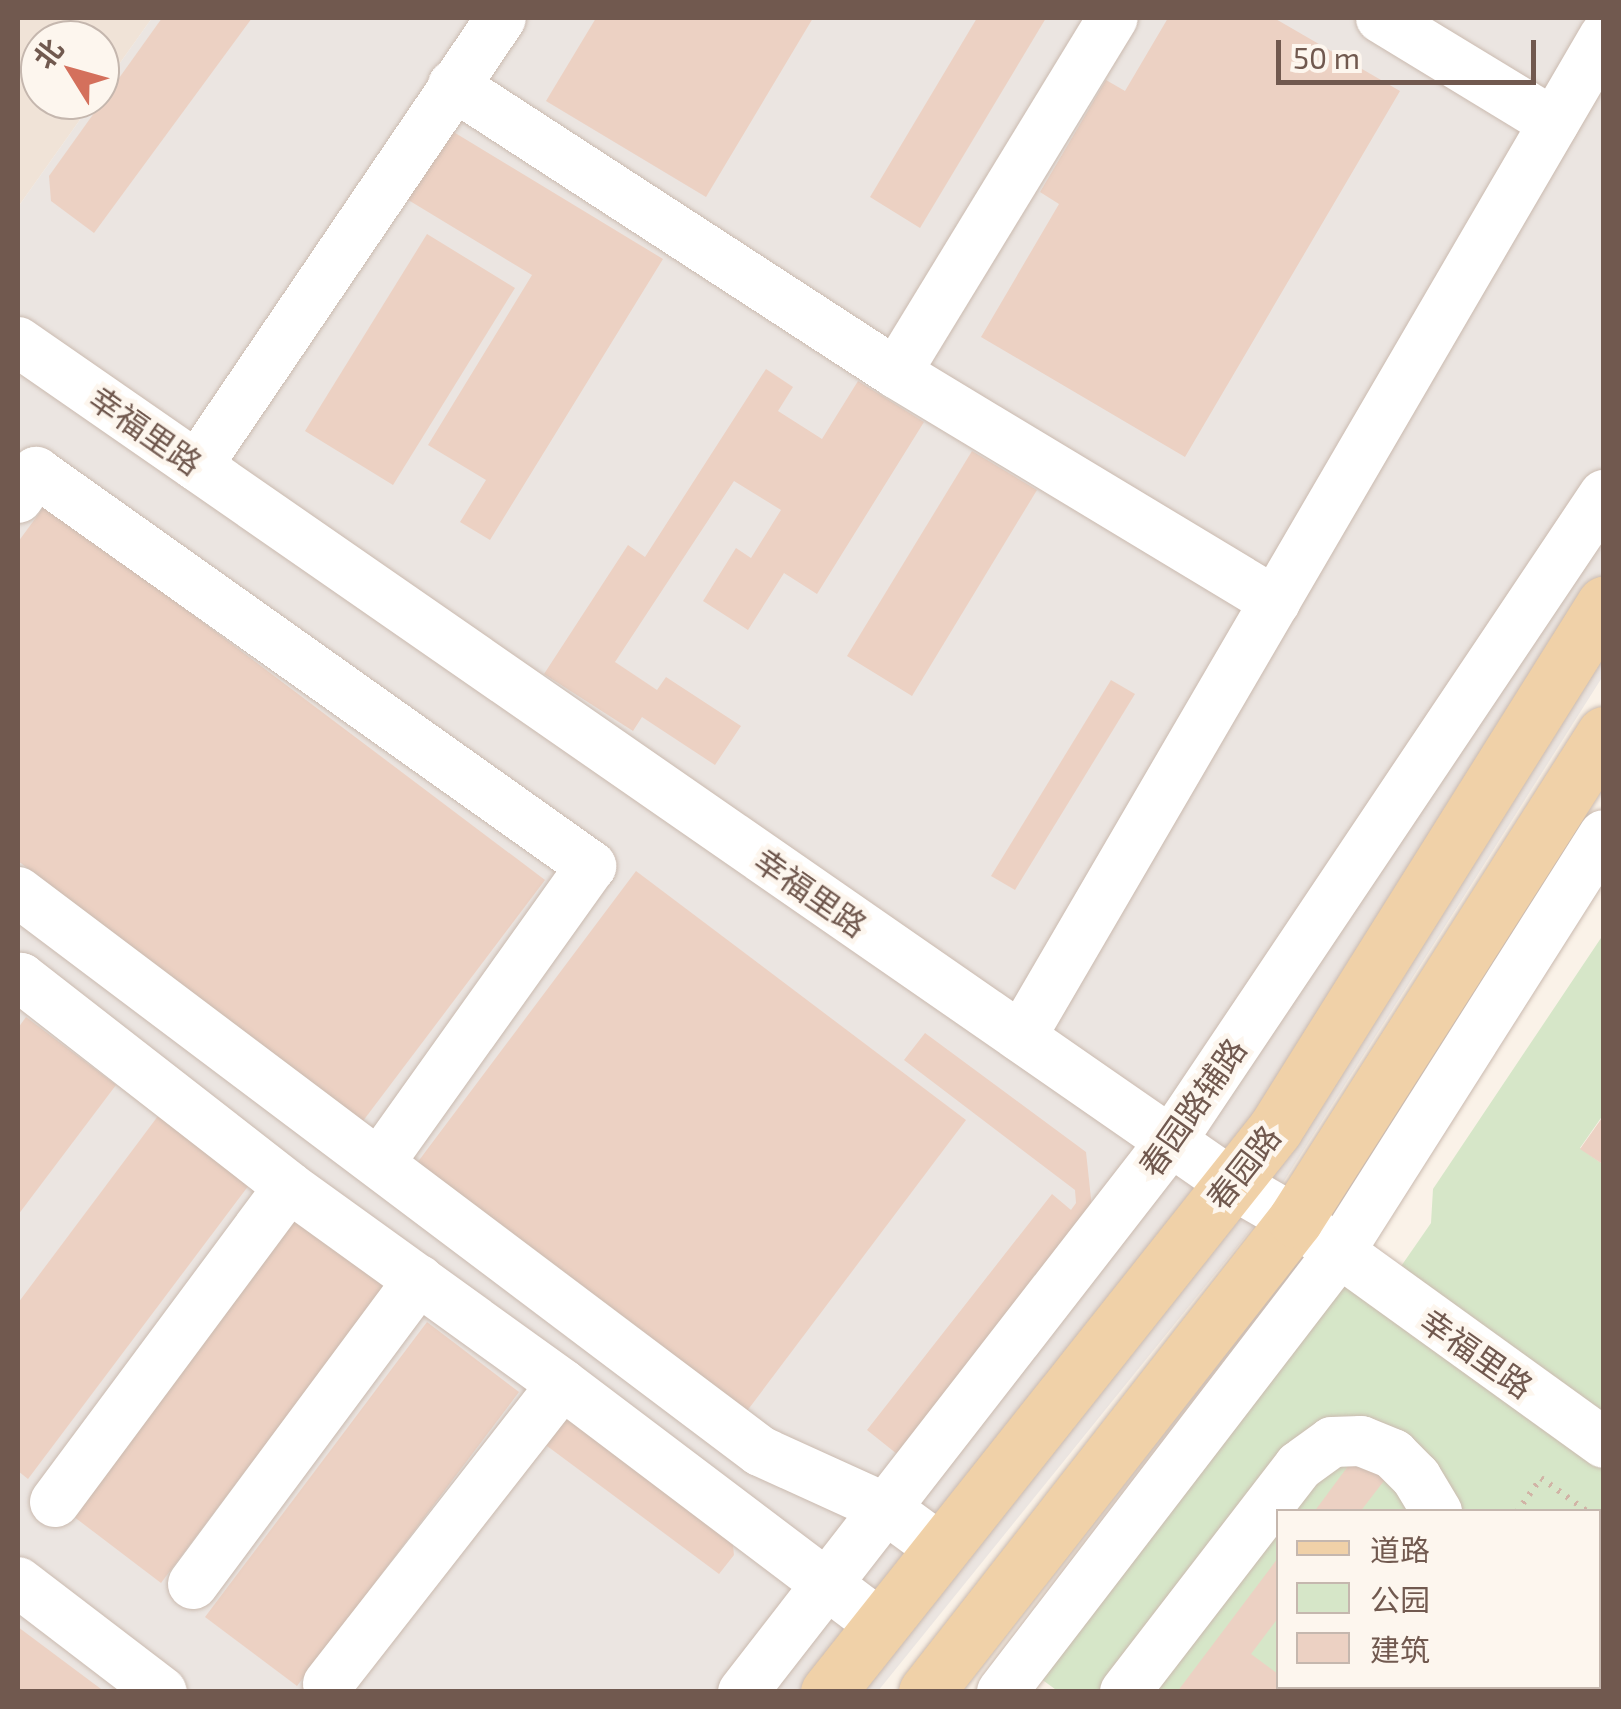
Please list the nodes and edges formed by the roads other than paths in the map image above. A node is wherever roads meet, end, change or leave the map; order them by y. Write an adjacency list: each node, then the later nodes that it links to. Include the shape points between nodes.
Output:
1 (501, 18): 5 (street)
2 (1113, 18): 8 (street)
3 (1381, 18): 6 (street)
4 (1604, 38): 6 (street)
5 (454, 85): 8 (street); 9 (street)
6 (1554, 123): 12 (street)
7 (18, 342): 9 (street, 幸福里路)
8 (896, 374): 12 (street)
9 (197, 466): 18 (street, 幸福里路)
10 (1604, 495): 19 (street, 春园路辅路)
11 (18, 498): 20 (street, via 36,472 591,866)
12 (1275, 602): 18 (street)
13 (1604, 604): 21 (main road, 春园路, via 1275,1128)
14 (1604, 734): 23 (main road, 春园路)
15 (1604, 835): 24 (street)
16 (18, 892): 20 (street)
17 (18, 983): 22 (street, via 21,978)
18 (1022, 1037): 19 (street, 幸福里路)
19 (1172, 1141): 21 (street, 幸福里路); 29 (street, 春园路辅路)
20 (380, 1163): 29 (street, via 760,1452)
21 (1231, 1182): 23 (street, 幸福里路); 31 (main road, 春园路)
22 (289, 1187): 25 (street); 28 (street)
23 (1295, 1220): 24 (street, 幸福里路); 41 (main road, 春园路)
24 (1338, 1254): 27 (street, 幸福里路); 36 (street)
25 (418, 1280): 26 (street); 33 (street)
26 (562, 1384): 34 (street); 37 (street)
27 (1604, 1444)
28 (56, 1502)
29 (886, 1508): 31 (street); 34 (street, 春园路辅路)
30 (1435, 1509): 42 (street, via 1393,1454 1361,1440 1332,1442 1298,1466)
31 (941, 1549): 35 (main road, 春园路)
32 (18, 1582): 38 (street)
33 (193, 1584)
34 (828, 1584): 35 (street); 39 (street, 春园路辅路)
35 (881, 1625): 40 (main road, 春园路)
36 (1028, 1683)
37 (328, 1684)
38 (162, 1692)
39 (743, 1692)
40 (828, 1692)
41 (926, 1692)
42 (1125, 1692)

